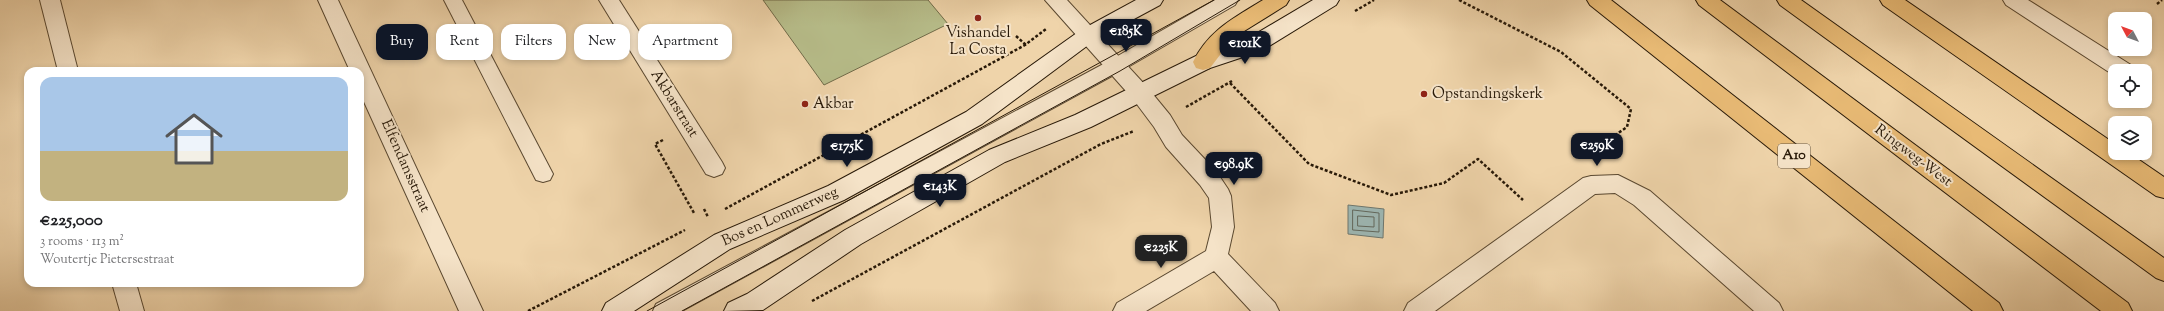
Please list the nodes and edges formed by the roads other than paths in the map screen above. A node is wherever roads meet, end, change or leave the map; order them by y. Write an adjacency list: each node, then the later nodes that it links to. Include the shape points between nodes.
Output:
1 (50, 0): 19 (street)
2 (328, 0): 20 (street, Elfendansstraat)
3 (453, 0): 25 (lane)
4 (609, 0): 24 (street, Akbarstraat)
5 (1153, 0): 15 (street, Bos en Lommerweg)
6 (1229, 0): 18 (lane, Bos en Lommerweg)
7 (1279, 0): 16 (highway, via 1226,33)
8 (1329, 0): 16 (street, via 1254,45)
9 (1597, 0): 39 (highway, A10)
10 (1706, 0): 40 (highway, Ringweg-West)
11 (1788, 0): 28 (highway)
12 (1890, 0): 26 (highway)
13 (2013, 0): 17 (street)
14 (1061, 6): 15 (street)
15 (1088, 35): 18 (street); 32 (street, Bos en Lommerweg, via 974,118 836,193 722,242)
16 (1203, 62): 21 (street)
17 (2113, 64)
18 (1115, 66): 21 (street); 33 (lane, Bos en Lommerweg)
19 (67, 67)
20 (353, 67)
21 (1140, 93): 27 (street, via 1174,141 1208,178 1220,196 1223,227); 34 (street, via 1083,121 997,156 853,237 754,302)
22 (364, 95): 23 (street, Elfendansstraat)
23 (368, 106): 31 (street, Elfendansstraat)
24 (714, 168)
25 (543, 174)
26 (2164, 189)
27 (1216, 257): 35 (street); 36 (street)
28 (2164, 271)
29 (125, 287): 30 (street)
30 (132, 311)
31 (470, 311)
32 (614, 311)
33 (663, 311)
34 (736, 311)
35 (1125, 311)
36 (1267, 311)
37 (1416, 311): 38 (street, via 1591,185 1618,184 1642,198)
38 (1771, 311)
39 (1991, 311)
40 (2120, 311)

